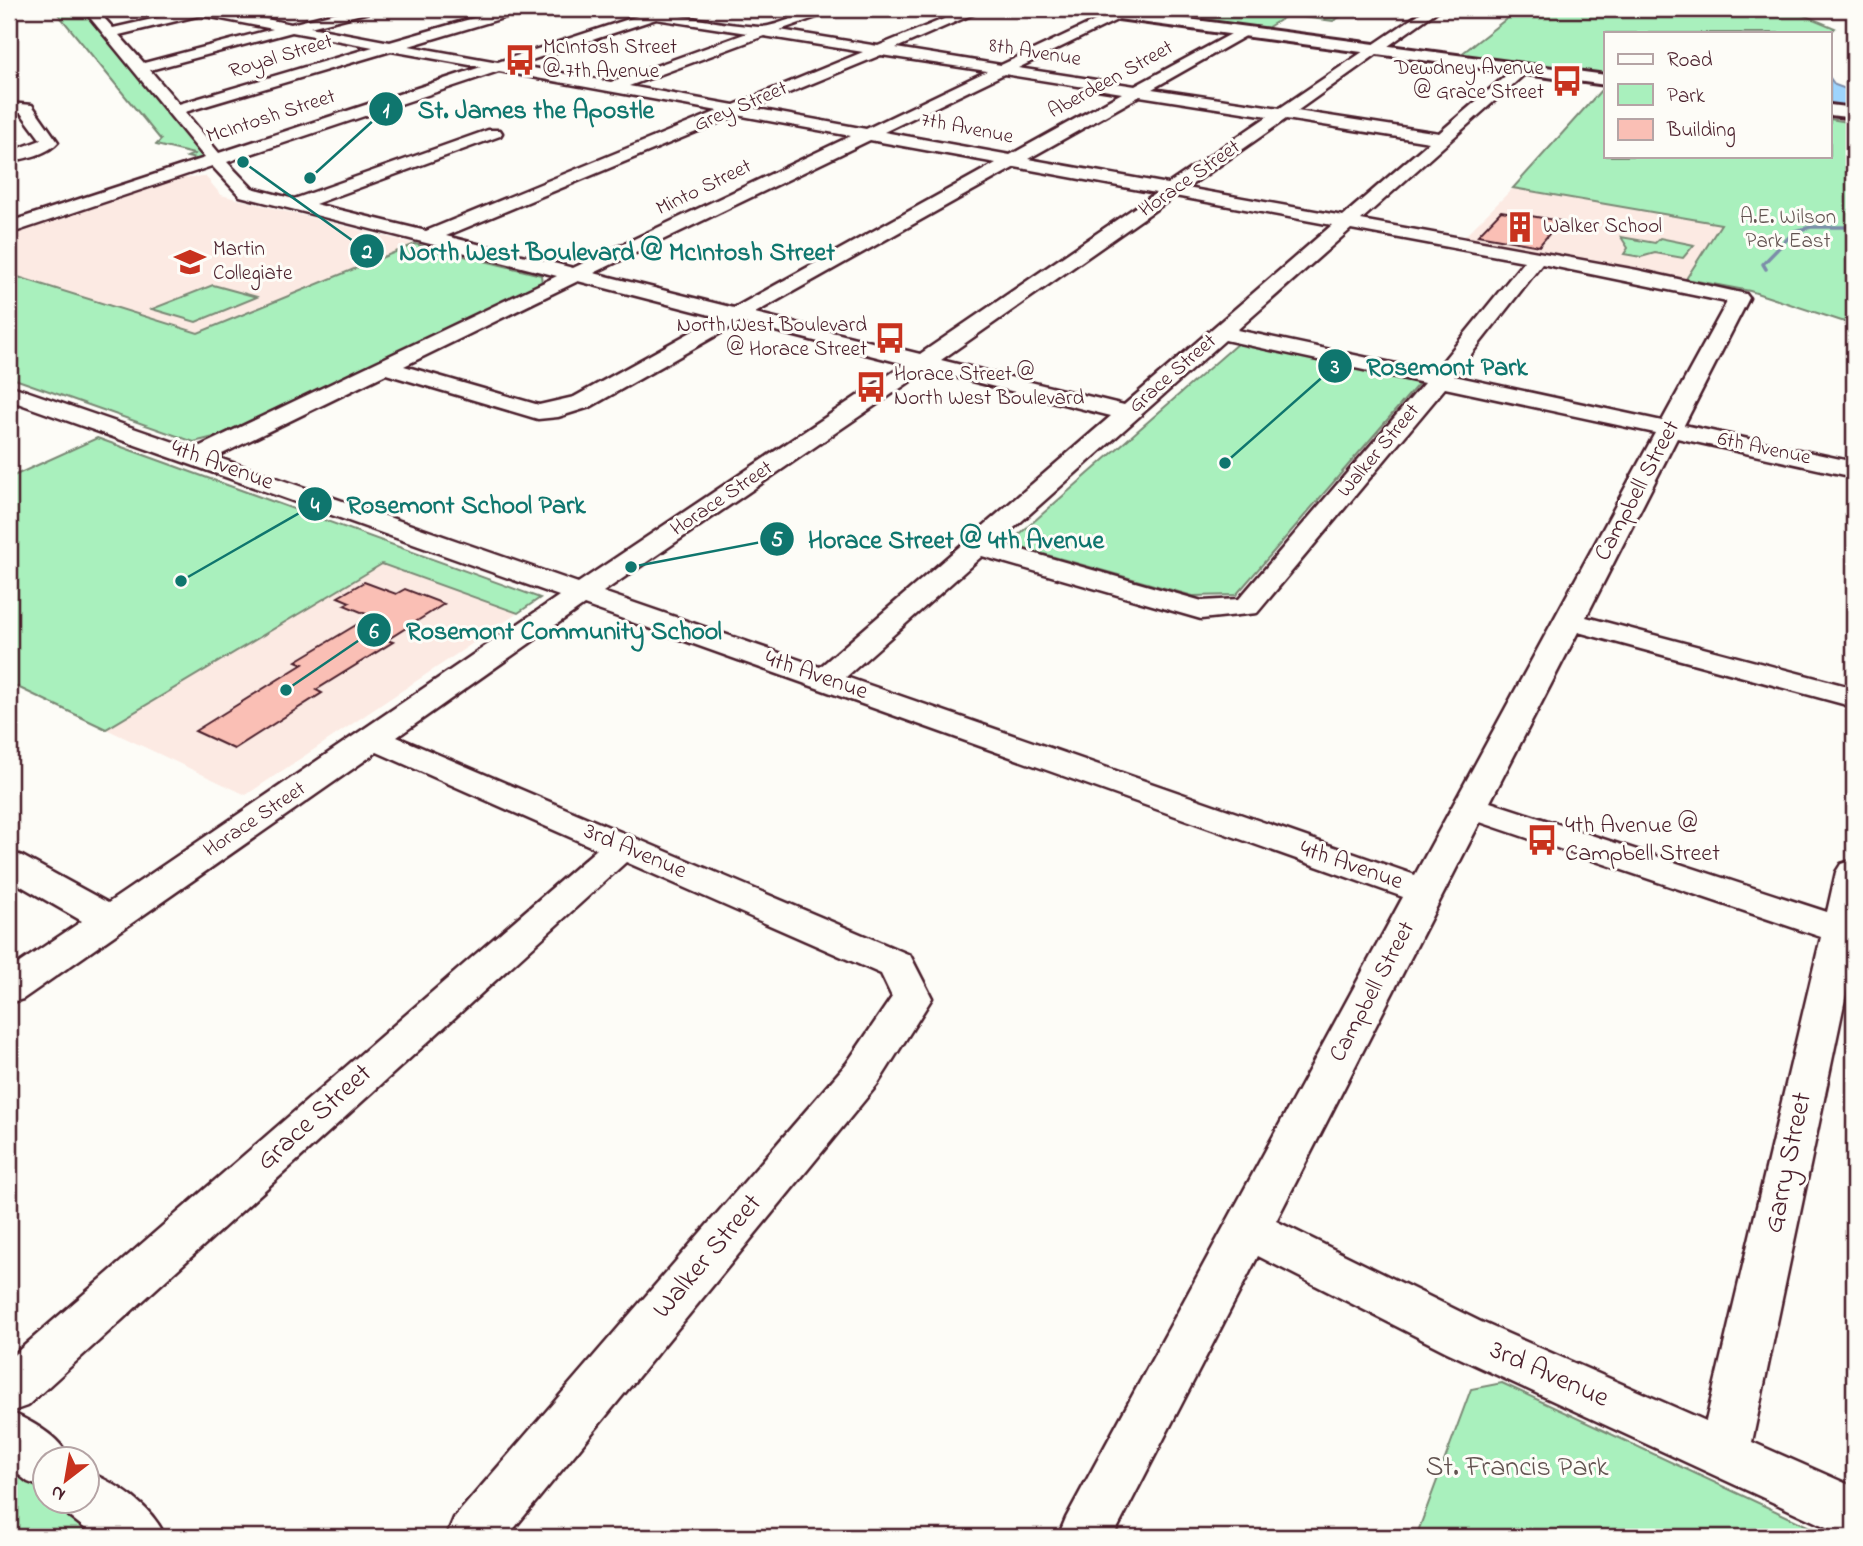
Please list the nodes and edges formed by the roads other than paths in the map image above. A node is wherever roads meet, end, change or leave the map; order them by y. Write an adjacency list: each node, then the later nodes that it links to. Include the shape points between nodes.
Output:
1 (89, 9): 17 (street)
2 (98, 9): 17 (street)
3 (365, 9): 14 (street)
4 (518, 9): 18 (street, Royal Street)
5 (618, 9): 12 (street, 8th Avenue)
6 (672, 9): 12 (street, McIntosh Street)
7 (826, 9): 16 (street)
8 (979, 9): 19 (street, Grey Street)
9 (1081, 9): 13 (main road)
10 (1434, 9): 20 (street, Horace Street)
11 (199, 10): 14 (street, 7th Avenue); 17 (street)
12 (655, 14): 16 (street, 8th Avenue); 21 (street, McIntosh Street)
13 (1118, 14): 15 (main road); 23 (street, Minto Street)
14 (292, 28): 18 (street, 7th Avenue); 22 (street)
15 (1244, 31): 20 (main road); 27 (street, Aberdeen Street)
16 (764, 32): 19 (street, 8th Avenue); 26 (street)
17 (114, 33): 22 (street)
18 (391, 46): 21 (street, 7th Avenue); 29 (street, Royal Street)
19 (879, 50): 23 (street, 8th Avenue); 30 (street, Grey Street)
20 (1378, 50): 24 (main road); 33 (street, Horace Street)
21 (498, 66): 26 (street, 7th Avenue); 40 (street, McIntosh Street)
22 (145, 67): 29 (street)
23 (1003, 69): 27 (street, 8th Avenue); 37 (street, Minto Street)
24 (1522, 69): 25 (main road); 38 (street, Grace Street)
25 (1604, 81)
26 (612, 87): 30 (street, 7th Avenue)
27 (1137, 91): 33 (street, 8th Avenue); 41 (street, Aberdeen Street)
28 (9, 108): 39 (street, via 26,108 50,142)
29 (181, 109): 40 (street)
30 (736, 109): 37 (street, 7th Avenue); 48 (street, Grey Street)
31 (1832, 110): 32 (main road)
32 (1854, 113)
33 (1285, 114): 38 (street, 8th Avenue); 44 (street, Horace Street)
34 (1832, 116): 35 (main road)
35 (1854, 119)
36 (494, 133): 45 (street)
37 (869, 134): 41 (street, 7th Avenue); 50 (street, Minto Street)
38 (1444, 139): 46 (street, Grace Street)
39 (9, 157)
40 (222, 157): 42 (street, McIntosh Street); 43 (street); 45 (street, via 256,182)
41 (1012, 161): 44 (street, 7th Avenue); 52 (street, Aberdeen Street)
42 (164, 176): 43 (street, McIntosh Street, via 214,172); 47 (street, McIntosh Street)
43 (230, 177): 45 (street, via 246,192)
44 (1174, 190): 46 (street, 7th Avenue); 54 (street, Horace Street)
45 (301, 203): 48 (street)
46 (1349, 223): 49 (street, 7th Avenue); 53 (street, Grace Street)
47 (9, 228)
48 (433, 235): 50 (street)
49 (1538, 257): 51 (street, 7th Avenue); 56 (street, Walker Street)
50 (580, 272): 52 (street); 55 (street, Minto Street)
51 (1739, 298): 61 (street, Campbell Street)
52 (742, 312): 54 (street); 55 (street, Aberdeen Street, via 582,402 558,410 538,412)
53 (1221, 333): 56 (street, 6th Avenue); 59 (street, Grace Street)
54 (930, 358): 59 (street); 65 (street, Horace Street)
55 (385, 367): 62 (street, Minto Street)
56 (1439, 380): 61 (street, 6th Avenue); 64 (street, Walker Street, via 1247,607 1201,610)
57 (9, 392): 58 (street, 4th Avenue)
58 (35, 401): 60 (street); 62 (street, 4th Avenue)
59 (1133, 409): 64 (street, Grace Street)
60 (9, 412)
61 (1672, 429): 63 (street, 6th Avenue); 66 (street, Campbell Street)
62 (196, 457): 65 (street, 4th Avenue)
63 (1854, 469)
64 (979, 546): 67 (street, Grace Street)
65 (582, 595): 67 (street, 4th Avenue); 69 (street, Horace Street)
66 (1569, 621): 68 (street); 70 (street, Campbell Street)
67 (825, 679): 74 (street, 4th Avenue)
68 (1854, 698)
69 (374, 739): 71 (street, 3rd Avenue); 75 (street, Horace Street)
70 (1469, 807): 74 (street, Campbell Street); 76 (street)
71 (622, 846): 77 (street, 3rd Avenue); 80 (street, Grace Street)
72 (9, 864): 75 (street)
73 (1854, 872): 76 (street, Garry Street)
74 (1425, 892): 79 (street, Campbell Street)
75 (109, 920): 78 (street, Horace Street)
76 (1847, 932): 83 (street, Garry Street)
77 (896, 965): 87 (street, Walker Street, via 912,998 862,1074)
78 (9, 989)
79 (1248, 1228): 83 (street, 3rd Avenue, via 1464,1337); 88 (street, Campbell Street)
80 (9, 1390)
81 (9, 1436): 82 (street)
82 (32, 1454)
83 (1724, 1455): 85 (street, 3rd Avenue)
84 (102, 1509): 86 (street)
85 (1854, 1513)
86 (138, 1537)
87 (473, 1537)
88 (1085, 1537)

